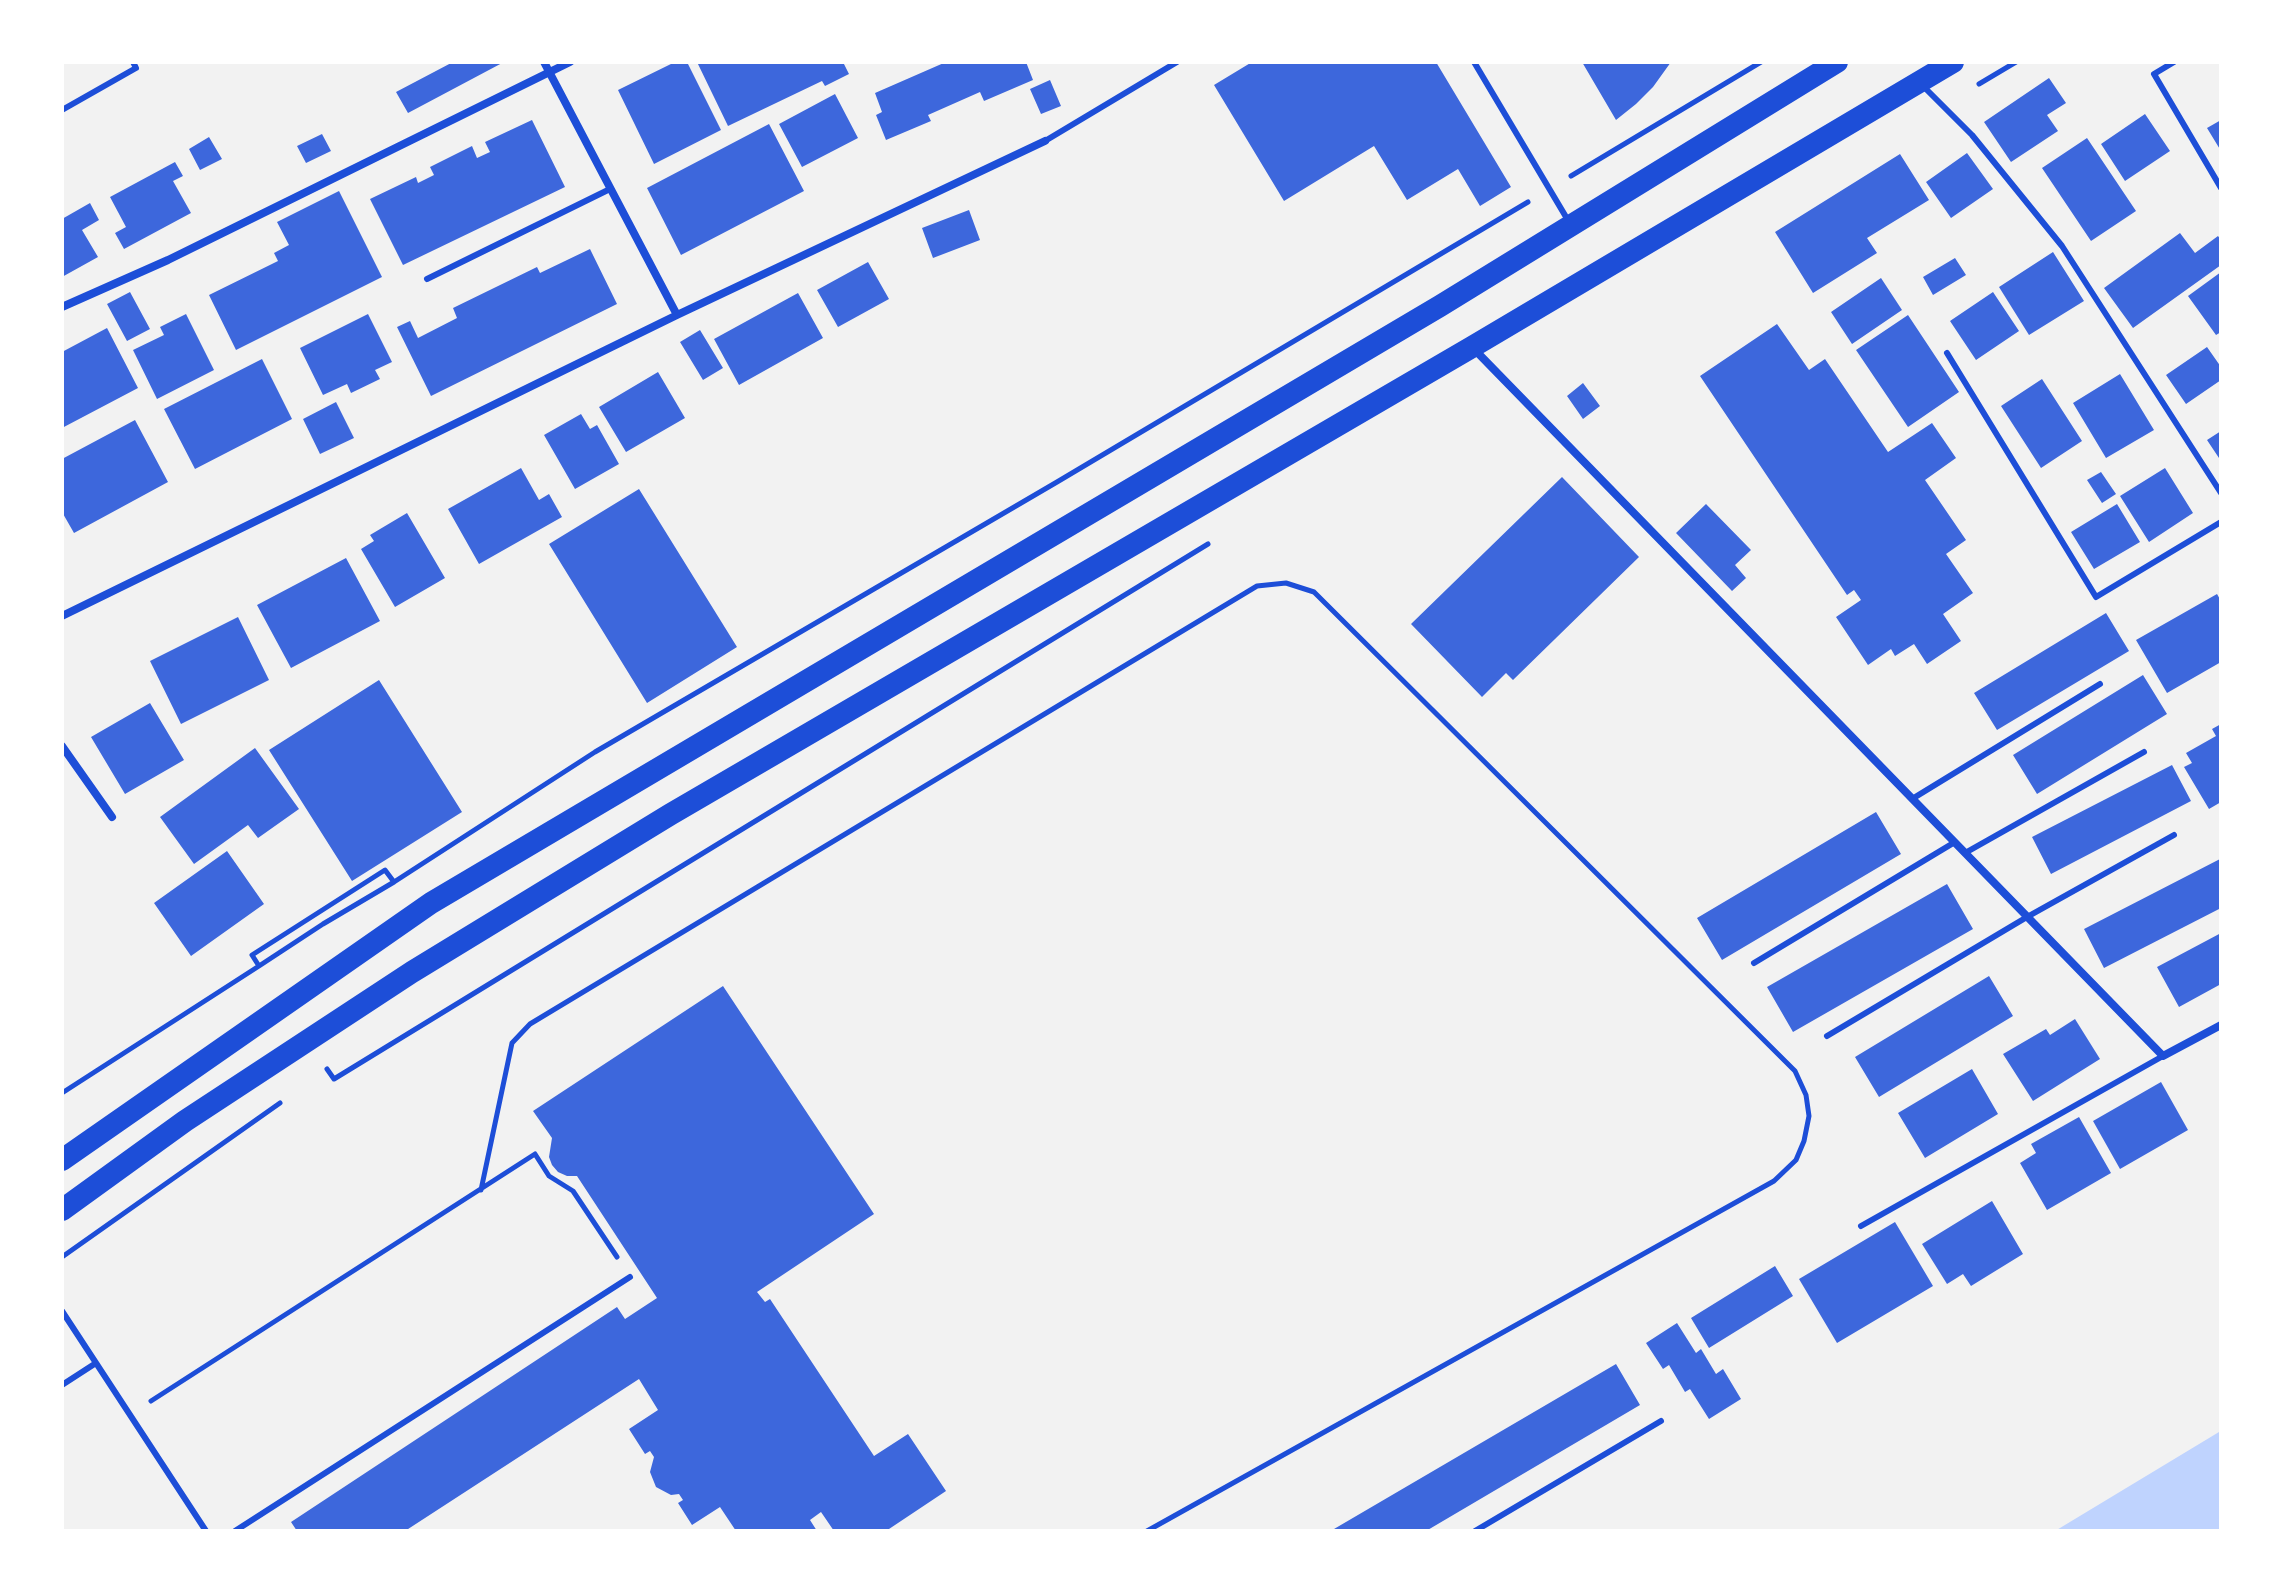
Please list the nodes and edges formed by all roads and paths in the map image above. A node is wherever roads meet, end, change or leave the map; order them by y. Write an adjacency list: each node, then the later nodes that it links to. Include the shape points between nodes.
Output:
1 (133, 62): 13 (lane, via 136,68)
2 (570, 62): 10 (street)
3 (1177, 62): 14 (lane)
4 (1474, 62): 17 (lane)
5 (1761, 62): 17 (path)
6 (1837, 62): 18 (highway)
7 (1953, 62): 11 (highway)
8 (2016, 62): 12 (path)
9 (2174, 62): 15 (lane, via 2154,74)
10 (546, 66): 16 (street); 20 (street, via 168,260)
11 (1919, 82): 12 (lane); 22 (highway)
12 (1942, 105): 24 (lane, via 2062,246)
13 (62, 110)
14 (1045, 141): 21 (street)
15 (2221, 188)
16 (610, 189): 19 (lane); 21 (street)
17 (1550, 189): 18 (lane); 36 (path, via 595,752)
18 (1571, 226): 46 (highway, via 431,903)
19 (427, 279)
20 (62, 307)
21 (677, 315): 27 (street)
22 (1472, 347): 31 (street); 48 (highway, via 671,814 412,972 185,1121)
23 (1947, 353): 25 (lane, via 2096,597)
24 (2221, 493)
25 (2221, 522)
26 (1221, 536): 43 (path, via 334,1079 328,1069)
27 (62, 616)
28 (2100, 684): 31 (lane)
29 (62, 746): 32 (street)
30 (2144, 752): 35 (lane)
31 (1912, 799): 34 (street)
32 (112, 817)
33 (2174, 835): 37 (lane)
34 (1955, 842): 35 (street); 38 (lane)
35 (1965, 853): 37 (street)
36 (394, 882): 39 (path); 39 (path, via 385,870 252,955)
37 (2027, 917): 41 (lane); 42 (street)
38 (1754, 963)
39 (259, 966): 44 (path)
40 (2221, 1025): 42 (street)
41 (1827, 1036)
42 (2163, 1056): 49 (lane)
43 (315, 1078)
44 (62, 1093)
45 (290, 1096): 50 (path)
46 (62, 1160)
47 (481, 1190): 51 (path, via 535,1154 549,1176 573,1191); 55 (path); 59 (path, via 512,1043 530,1024 1257,586 1286,583 1314,592 1795,1071 1809,1116 1796,1160 1774,1181)
48 (62, 1210)
49 (1861, 1226)
50 (62, 1257)
51 (630, 1277): 58 (lane)
52 (62, 1311): 53 (lane)
53 (96, 1363): 54 (lane); 55 (lane)
54 (62, 1385)
55 (130, 1414): 57 (lane)
56 (1661, 1421): 60 (lane)
57 (206, 1531)
58 (235, 1531)
59 (1147, 1531)
60 (1475, 1531)

